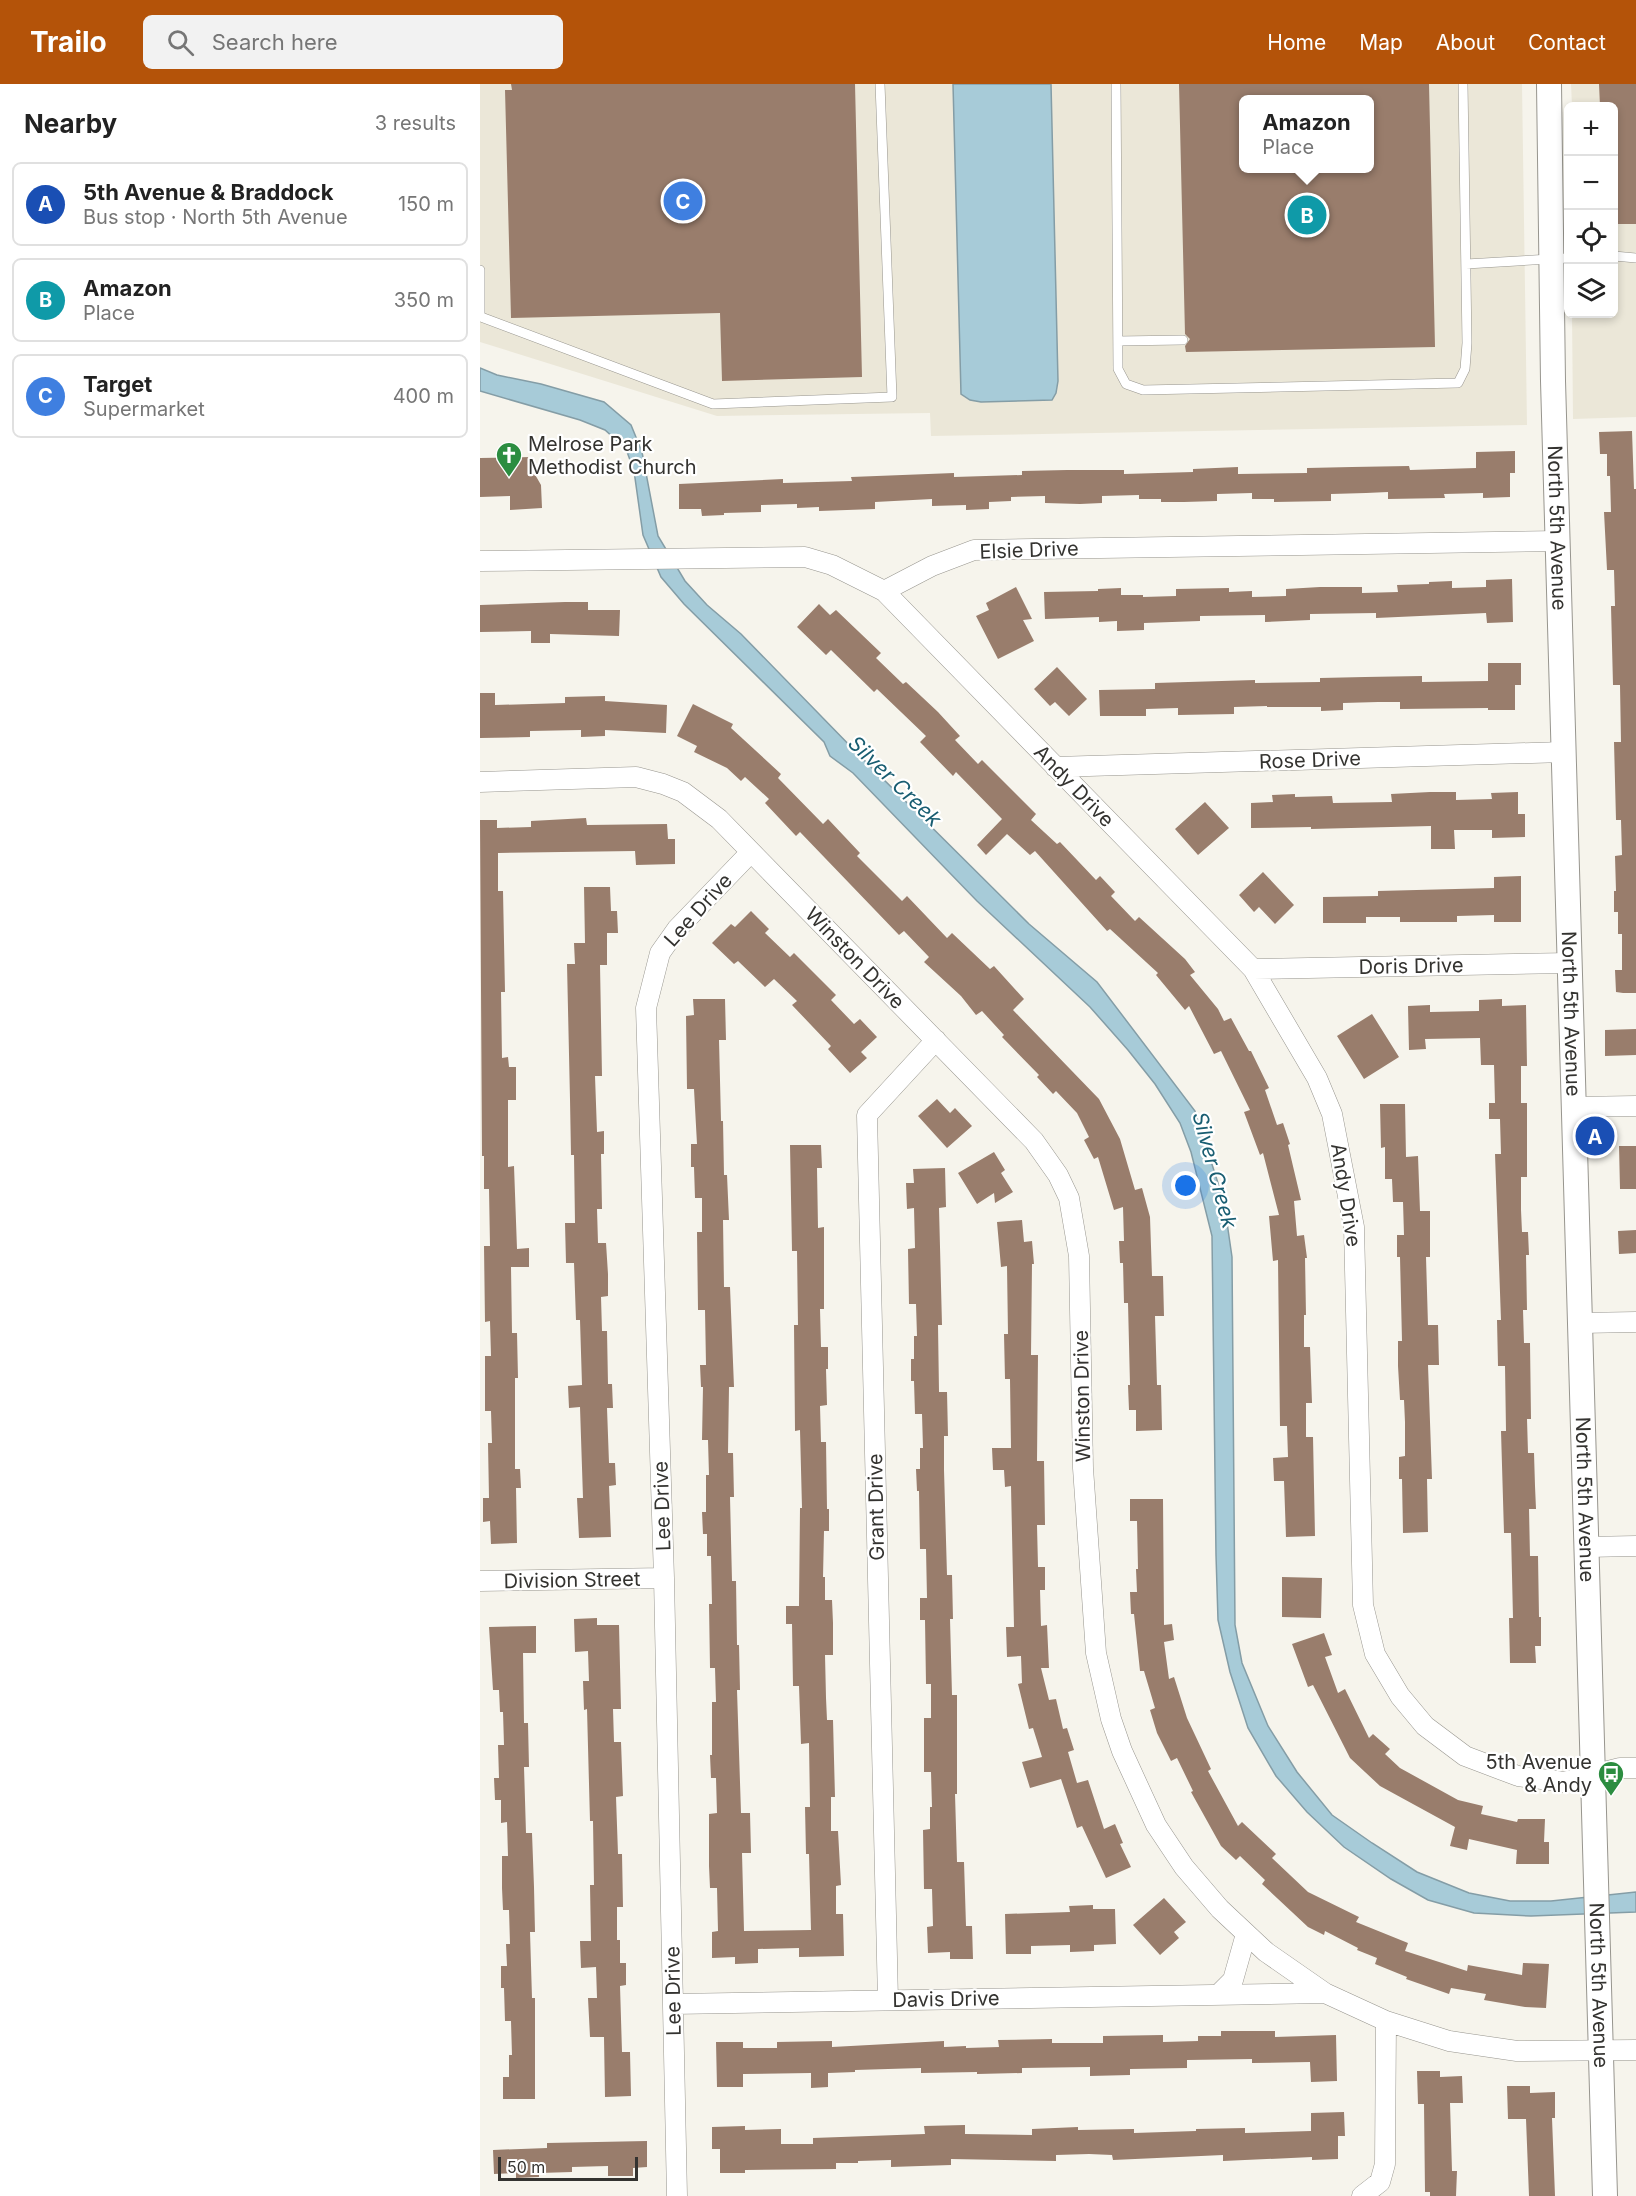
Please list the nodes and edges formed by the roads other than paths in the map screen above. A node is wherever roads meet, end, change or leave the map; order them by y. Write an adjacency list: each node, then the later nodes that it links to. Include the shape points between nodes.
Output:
1 (880, 84): 10 (lane, via 892,397 713,404)
2 (1116, 84): 12 (lane)
3 (1463, 84): 8 (lane)
4 (1549, 84): 6 (street, North 5th Avenue)
5 (1618, 256): 7 (lane)
6 (1560, 258): 8 (lane); 13 (street, North 5th Avenue)
7 (1636, 258)
8 (1466, 264): 12 (lane, via 1467,343 1465,369 1458,383 1143,390 1126,384 1118,369)
9 (480, 270): 10 (lane)
10 (481, 317)
11 (1184, 340): 12 (lane)
12 (1118, 341)
13 (1558, 541): 15 (street, Elsie Drive, via 974,550); 16 (street, North 5th Avenue)
14 (480, 561): 15 (street, via 805,557 832,565)
15 (884, 591): 17 (street, Andy Drive)
16 (1564, 752): 17 (street, Rose Drive); 20 (street, North 5th Avenue)
17 (1055, 767): 21 (street, Andy Drive)
18 (480, 782): 19 (street, Winston Drive, via 636,777 683,792 719,819)
19 (751, 852): 22 (street, Winston Drive); 29 (street, Lee Drive, via 677,929 660,953 646,1008)
20 (1570, 963): 21 (street, Doris Drive); 24 (street, North 5th Avenue)
21 (1253, 969): 32 (street, Andy Drive, via 1317,1077 1332,1114 1354,1227 1363,1605 1375,1654 1412,1712 1466,1756 1518,1776 1564,1782)
22 (936, 1040): 33 (street, Winston Drive, via 1034,1141 1069,1198 1079,1256 1083,1468 1096,1653 1103,1688 1122,1751 1156,1825 1184,1867); 36 (street, Grant Drive, via 867,1115)
23 (1636, 1106): 24 (street)
24 (1574, 1107): 26 (street, North 5th Avenue)
25 (1636, 1322): 26 (street)
26 (1580, 1323): 28 (street, North 5th Avenue)
27 (1636, 1546): 28 (street)
28 (1586, 1547): 32 (street, North 5th Avenue)
29 (664, 1578): 30 (street, Division Street); 37 (street, Lee Drive)
30 (480, 1581)
31 (1636, 1768): 32 (street, Andy Drive)
32 (1593, 1775): 39 (street, North 5th Avenue)
33 (1246, 1934): 34 (street, Winston Drive); 35 (street, via 1233,1980)
34 (1325, 1993): 35 (street, Davis Drive); 38 (street, Winston Drive)
35 (1219, 1994): 36 (street, Davis Drive)
36 (888, 2000): 37 (street, Davis Drive)
37 (673, 2004): 41 (street, Lee Drive)
38 (1386, 2021): 39 (street, Winston Drive, via 1449,2041 1517,2051); 42 (street, via 1385,2163 1380,2182)
39 (1601, 2050): 40 (street, Winston Drive); 43 (street, North 5th Avenue)
40 (1636, 2050)
41 (677, 2196)
42 (1362, 2196)
43 (1605, 2196)

